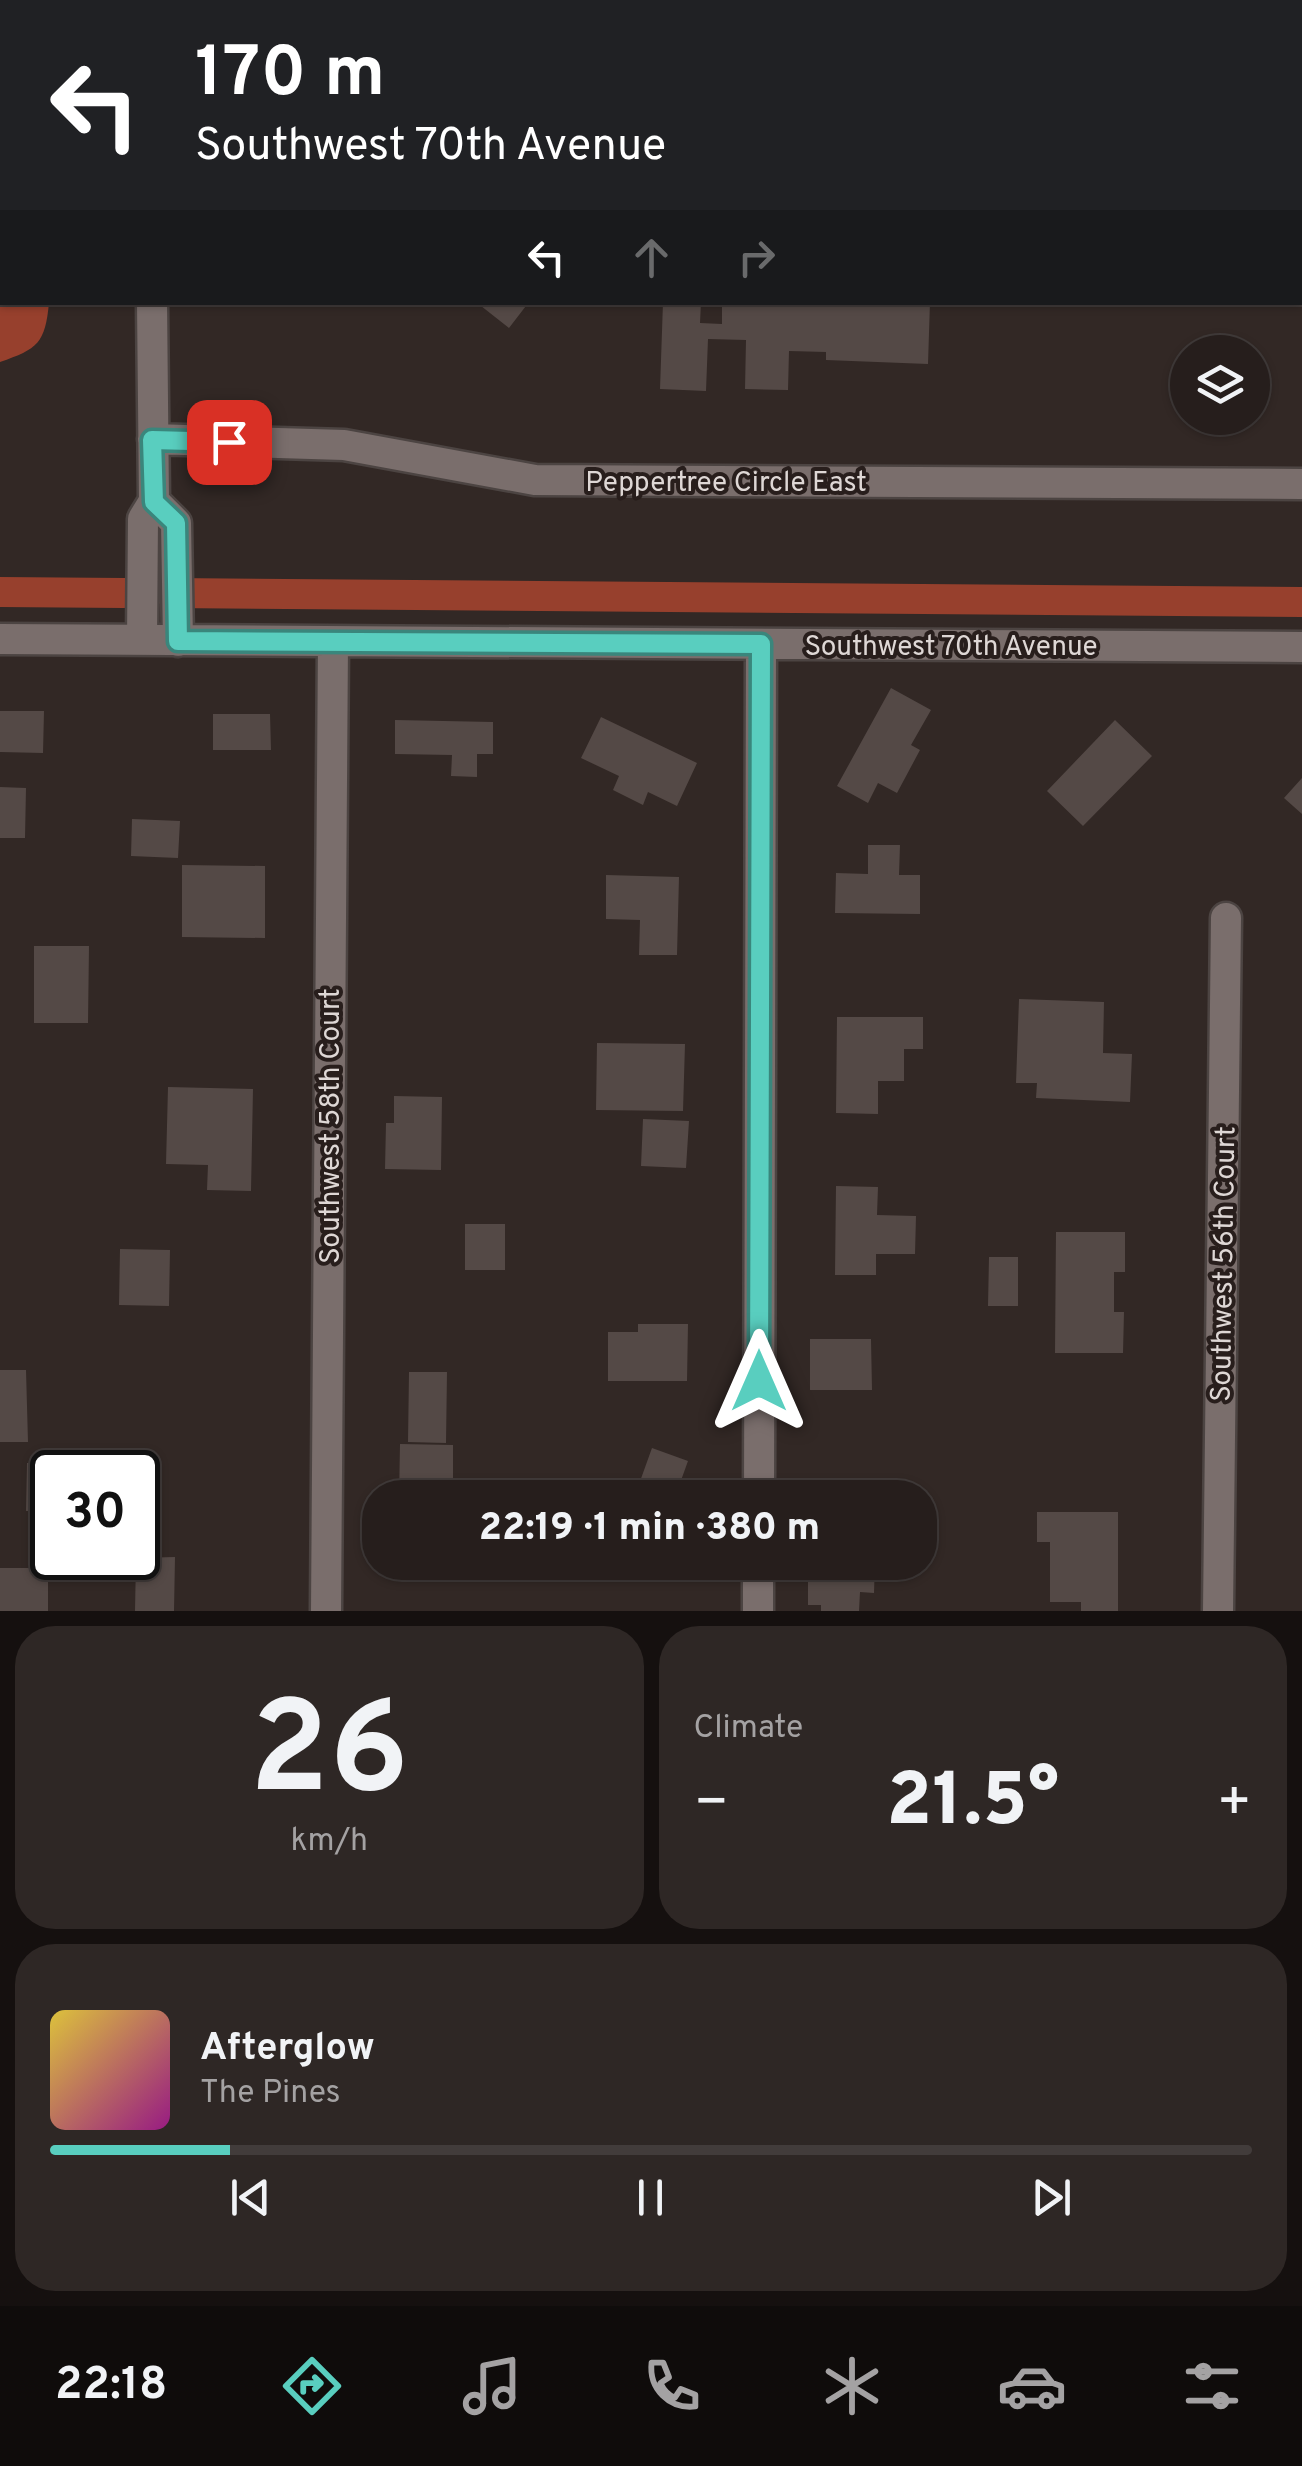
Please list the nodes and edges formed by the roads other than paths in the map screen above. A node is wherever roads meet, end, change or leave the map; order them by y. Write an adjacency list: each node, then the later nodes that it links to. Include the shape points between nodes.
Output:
1 (152, 305): 2 (street)
2 (152, 440): 3 (street, Peppertree Circle East, via 344,445 535,480); 4 (street)
3 (1302, 484)
4 (154, 502): 6 (street, via 143,518); 7 (street, via 176,523)
5 (0, 640): 6 (street, Southwest 70th Avenue)
6 (142, 640): 7 (street, Southwest 70th Avenue)
7 (178, 641): 8 (street, Southwest 70th Avenue)
8 (333, 642): 9 (street, Southwest 70th Avenue); 14 (street, Southwest 58th Court)
9 (761, 644): 10 (street, Southwest 70th Avenue); 12 (street)
10 (1302, 647)
11 (1226, 918): 16 (street, Southwest 56th Court)
12 (758, 1480)
13 (758, 1580): 15 (street)
14 (326, 1611)
15 (758, 1611)
16 (1218, 1611)

